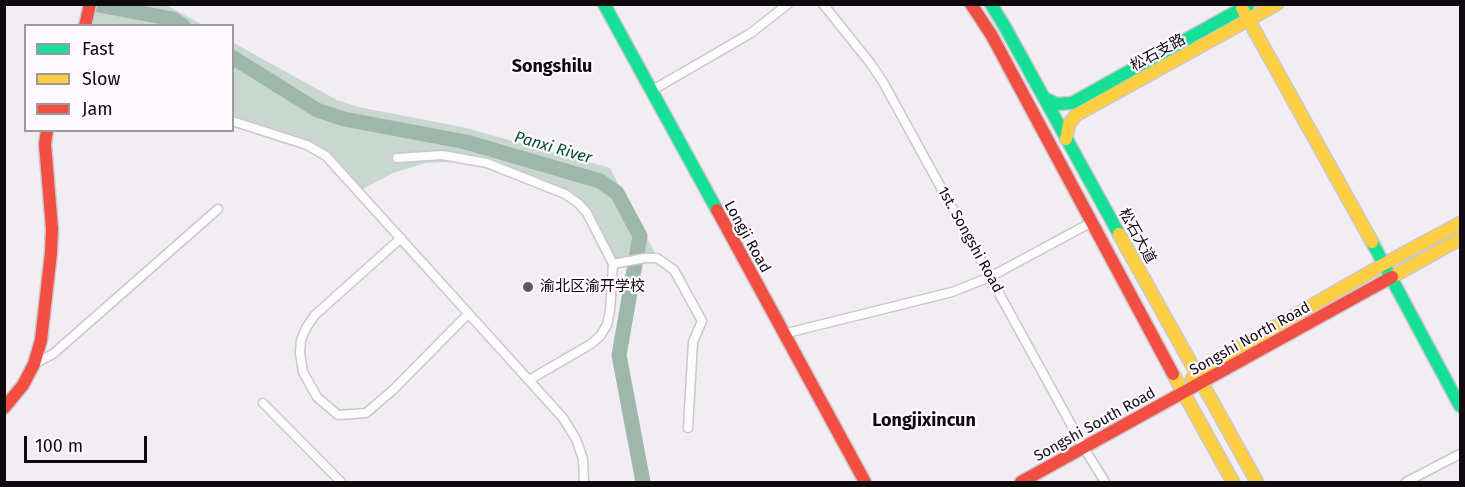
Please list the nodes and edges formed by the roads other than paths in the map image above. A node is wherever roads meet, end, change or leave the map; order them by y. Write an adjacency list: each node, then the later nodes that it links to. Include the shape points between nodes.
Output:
1 (90, 4): 10 (main road)
2 (604, 4): 11 (main road, Longji Road)
3 (788, 4): 11 (street, via 751,33)
4 (823, 4): 24 (street, 1st. Songshi Road, via 883,82)
5 (971, 4): 18 (main road, via 993,36)
6 (991, 4): 12 (main road, 松石大道)
7 (1277, 4): 9 (main road, 松石支路)
8 (1246, 6): 9 (main road); 12 (main road, via 1072,103 1057,104)
9 (1249, 20): 15 (main road, 松石支路, via 1076,115); 23 (main road)
10 (85, 24)
11 (651, 91): 27 (main road, Longji Road)
12 (1044, 98): 15 (main road, 松石大道)
13 (234, 122): 20 (street, via 318,150)
14 (47, 132): 28 (main road, via 51,254 41,340)
15 (1066, 139): 29 (main road, 松石大道)
16 (397, 158): 22 (street, via 442,155 487,163 565,194 587,213)
17 (218, 209): 28 (street, via 53,354)
18 (1093, 222): 24 (street); 31 (main road)
19 (1461, 223): 23 (main road, Songshi North Road)
20 (401, 238): 26 (street); 26 (street, via 315,315 306,328 300,353 303,372 317,397 338,415 366,413)
21 (1461, 239): 25 (main road, Songshi North Road)
22 (618, 263): 30 (street, via 607,325 600,336); 35 (street, via 657,258 674,270 702,321 693,342)
23 (1384, 264): 25 (main road); 29 (main road, Songshi North Road)
24 (990, 277): 27 (street, via 952,292); 36 (street, 1st. Songshi Road)
25 (1391, 277): 29 (main road, Songshi North Road); 33 (main road)
26 (468, 314): 30 (street)
27 (783, 334): 40 (main road, Longji Road)
28 (34, 364): 34 (main road)
29 (1199, 378): 31 (main road, Songshi North Road); 44 (main road, 松石大道)
30 (529, 380): 39 (street, via 576,439 583,459)
31 (1184, 393): 36 (main road, Songshi South Road); 43 (main road)
32 (263, 404): 38 (street)
33 (1461, 406)
34 (4, 408)
35 (688, 429)
36 (1084, 448): 41 (main road, Songshi South Road); 42 (street, 1st. Songshi Road)
37 (1461, 454): 45 (street)
38 (342, 483)
39 (584, 483)
40 (865, 483)
41 (1021, 483)
42 (1105, 483)
43 (1233, 483)
44 (1257, 483)
45 (1406, 483)

